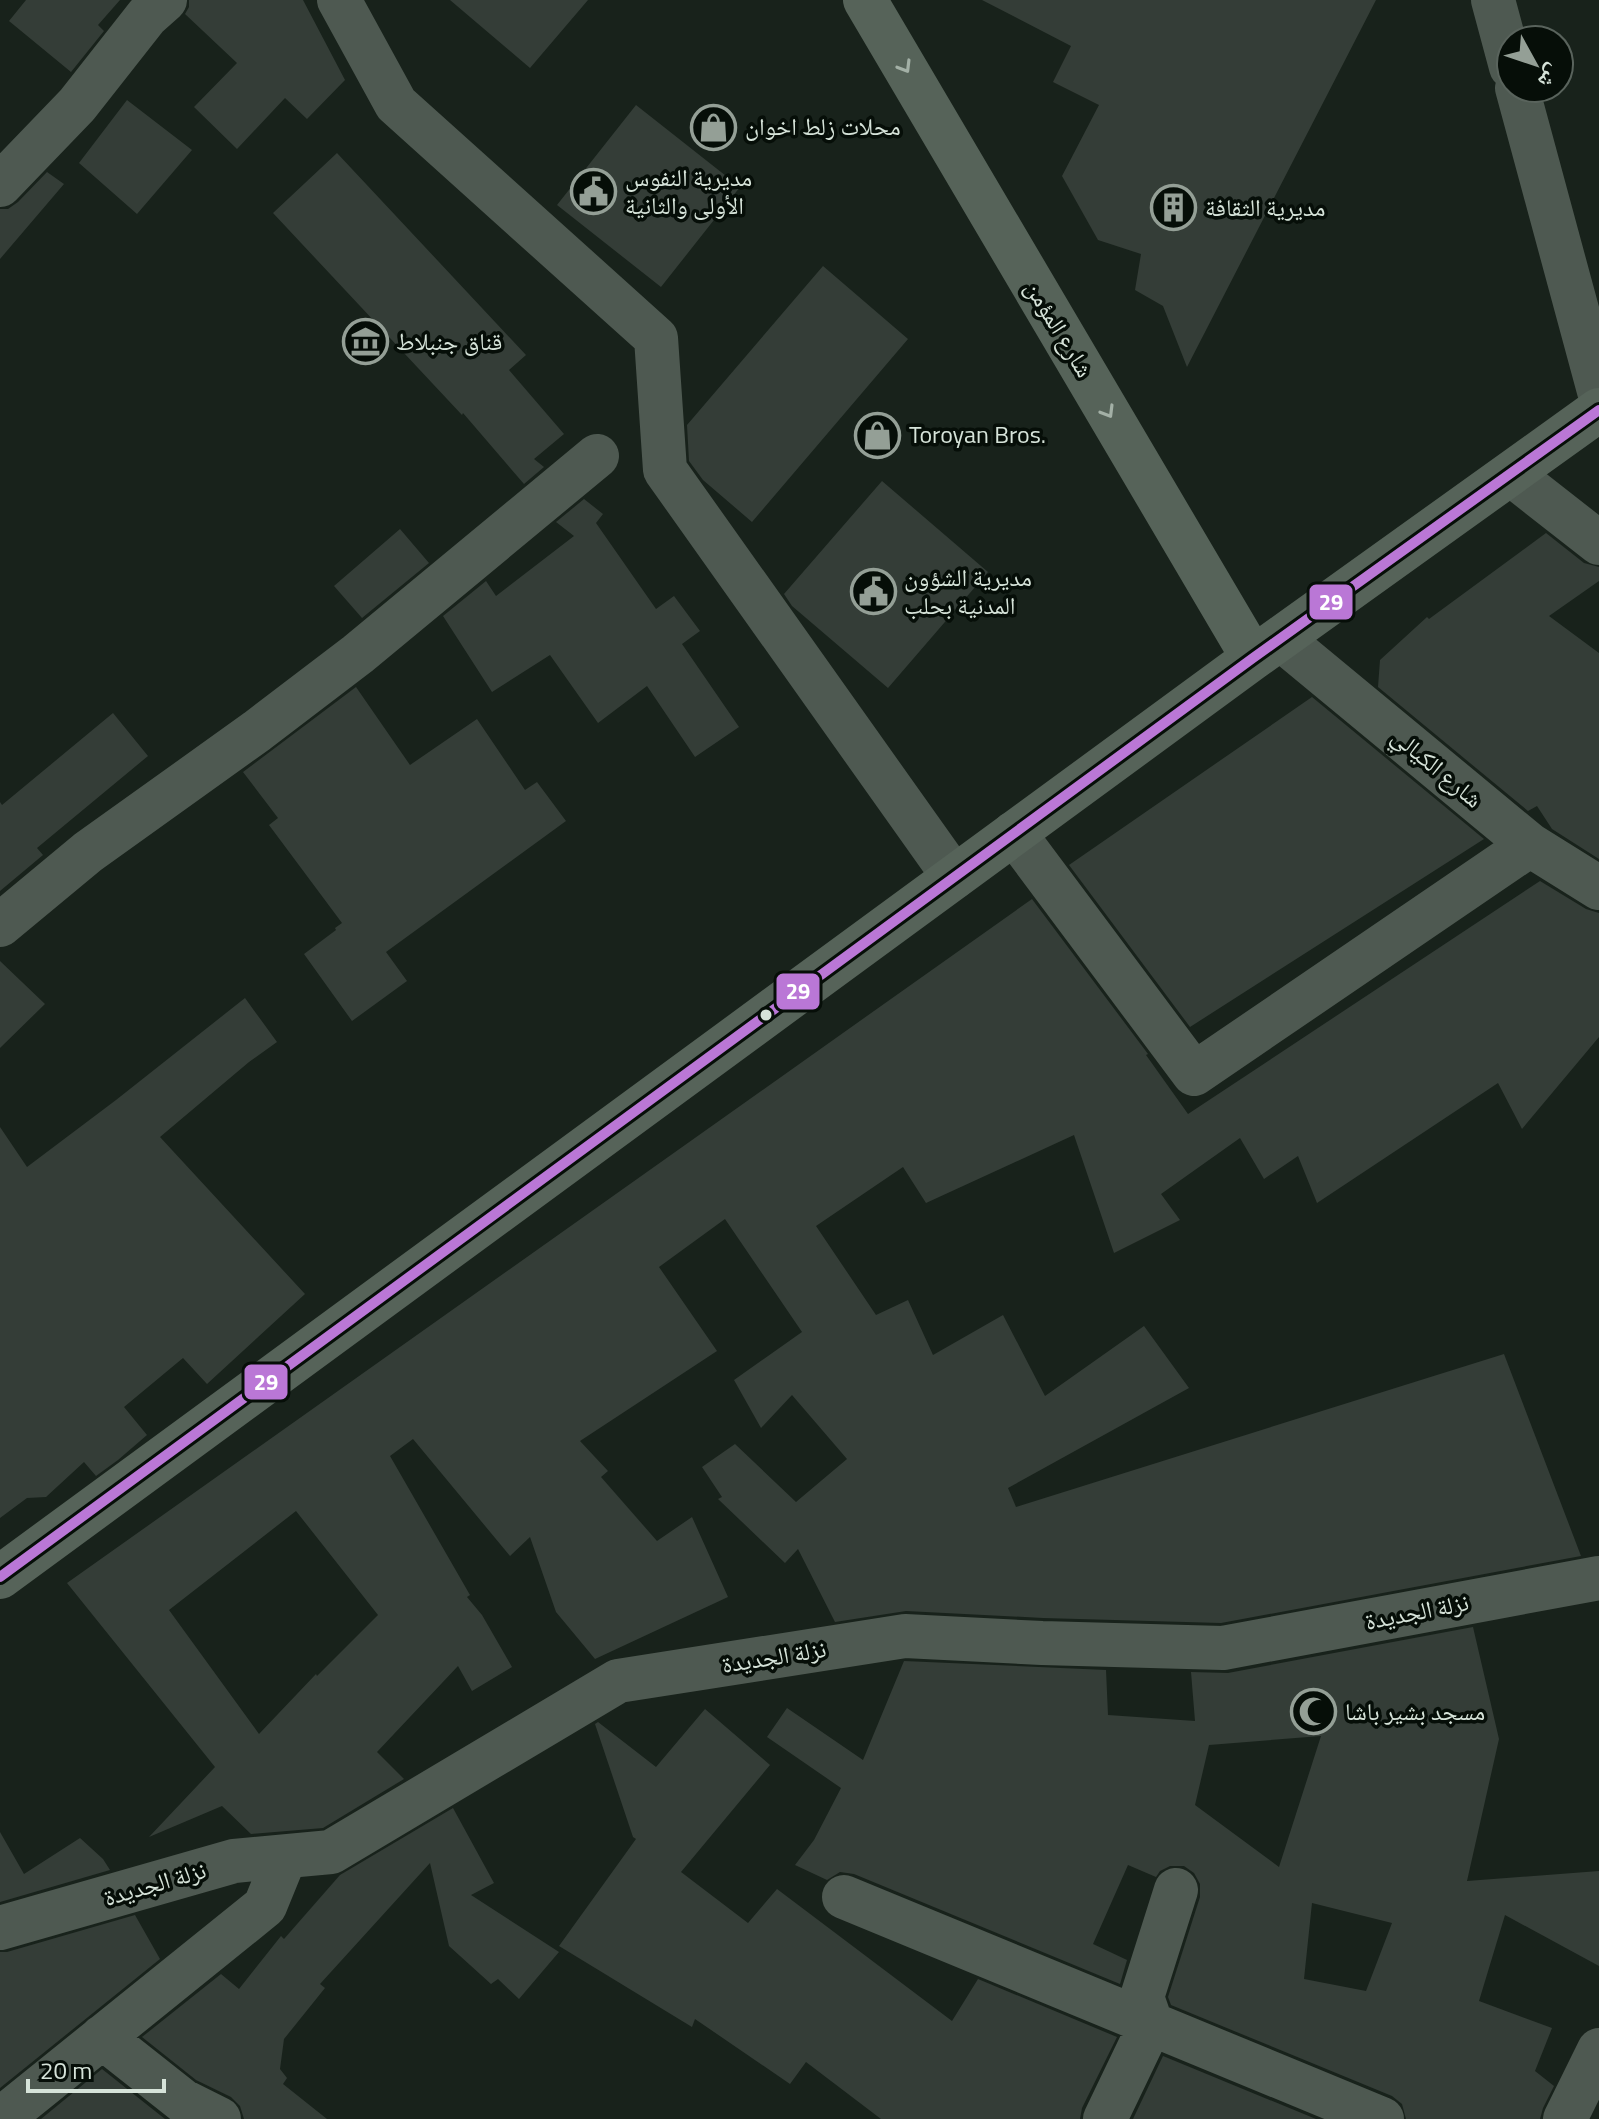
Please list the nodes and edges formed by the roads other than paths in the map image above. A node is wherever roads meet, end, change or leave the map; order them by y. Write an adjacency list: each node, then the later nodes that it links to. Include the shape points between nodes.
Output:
1 (165, 0): 7 (street, via 77,105)
2 (339, 0): 16 (street, via 396,104 656,338 665,470)
3 (865, 0): 13 (main road, شارع المؤمن, one-way to 13)
4 (1493, 0): 5 (street)
5 (1499, 24)
6 (1521, 104): 8 (street)
7 (0, 185)
8 (1599, 391)
9 (1599, 410): 11 (main road)
10 (597, 456): 18 (street, via 358,654 88,852)
11 (1511, 474): 12 (street); 13 (main road)
12 (1599, 543)
13 (1267, 648): 14 (main road); 15 (street, شارع الكيالي)
14 (1014, 833): 15 (street, via 1194,1074); 16 (main road)
15 (1530, 845): 17 (street, شارع الكيالي)
16 (954, 877): 19 (main road)
17 (1599, 888)
18 (0, 925)
19 (0, 1577)
20 (1599, 1578): 21 (street, نزلة الجديدة, via 1223,1648 905,1636 618,1681 331,1852)
21 (285, 1857): 24 (street, نزلة الجديدة, via 234,1861); 26 (street, via 265,1906)
22 (1176, 1890): 25 (street, via 1142,1997)
23 (844, 1897): 25 (street)
24 (0, 1928)
25 (1151, 2023): 30 (street); 31 (street)
26 (102, 2037): 28 (street); 29 (street, via 183,2101)
27 (1599, 2050): 32 (street)
28 (1, 2119)
29 (219, 2119)
30 (1105, 2119)
31 (1382, 2119)
32 (1565, 2119)

